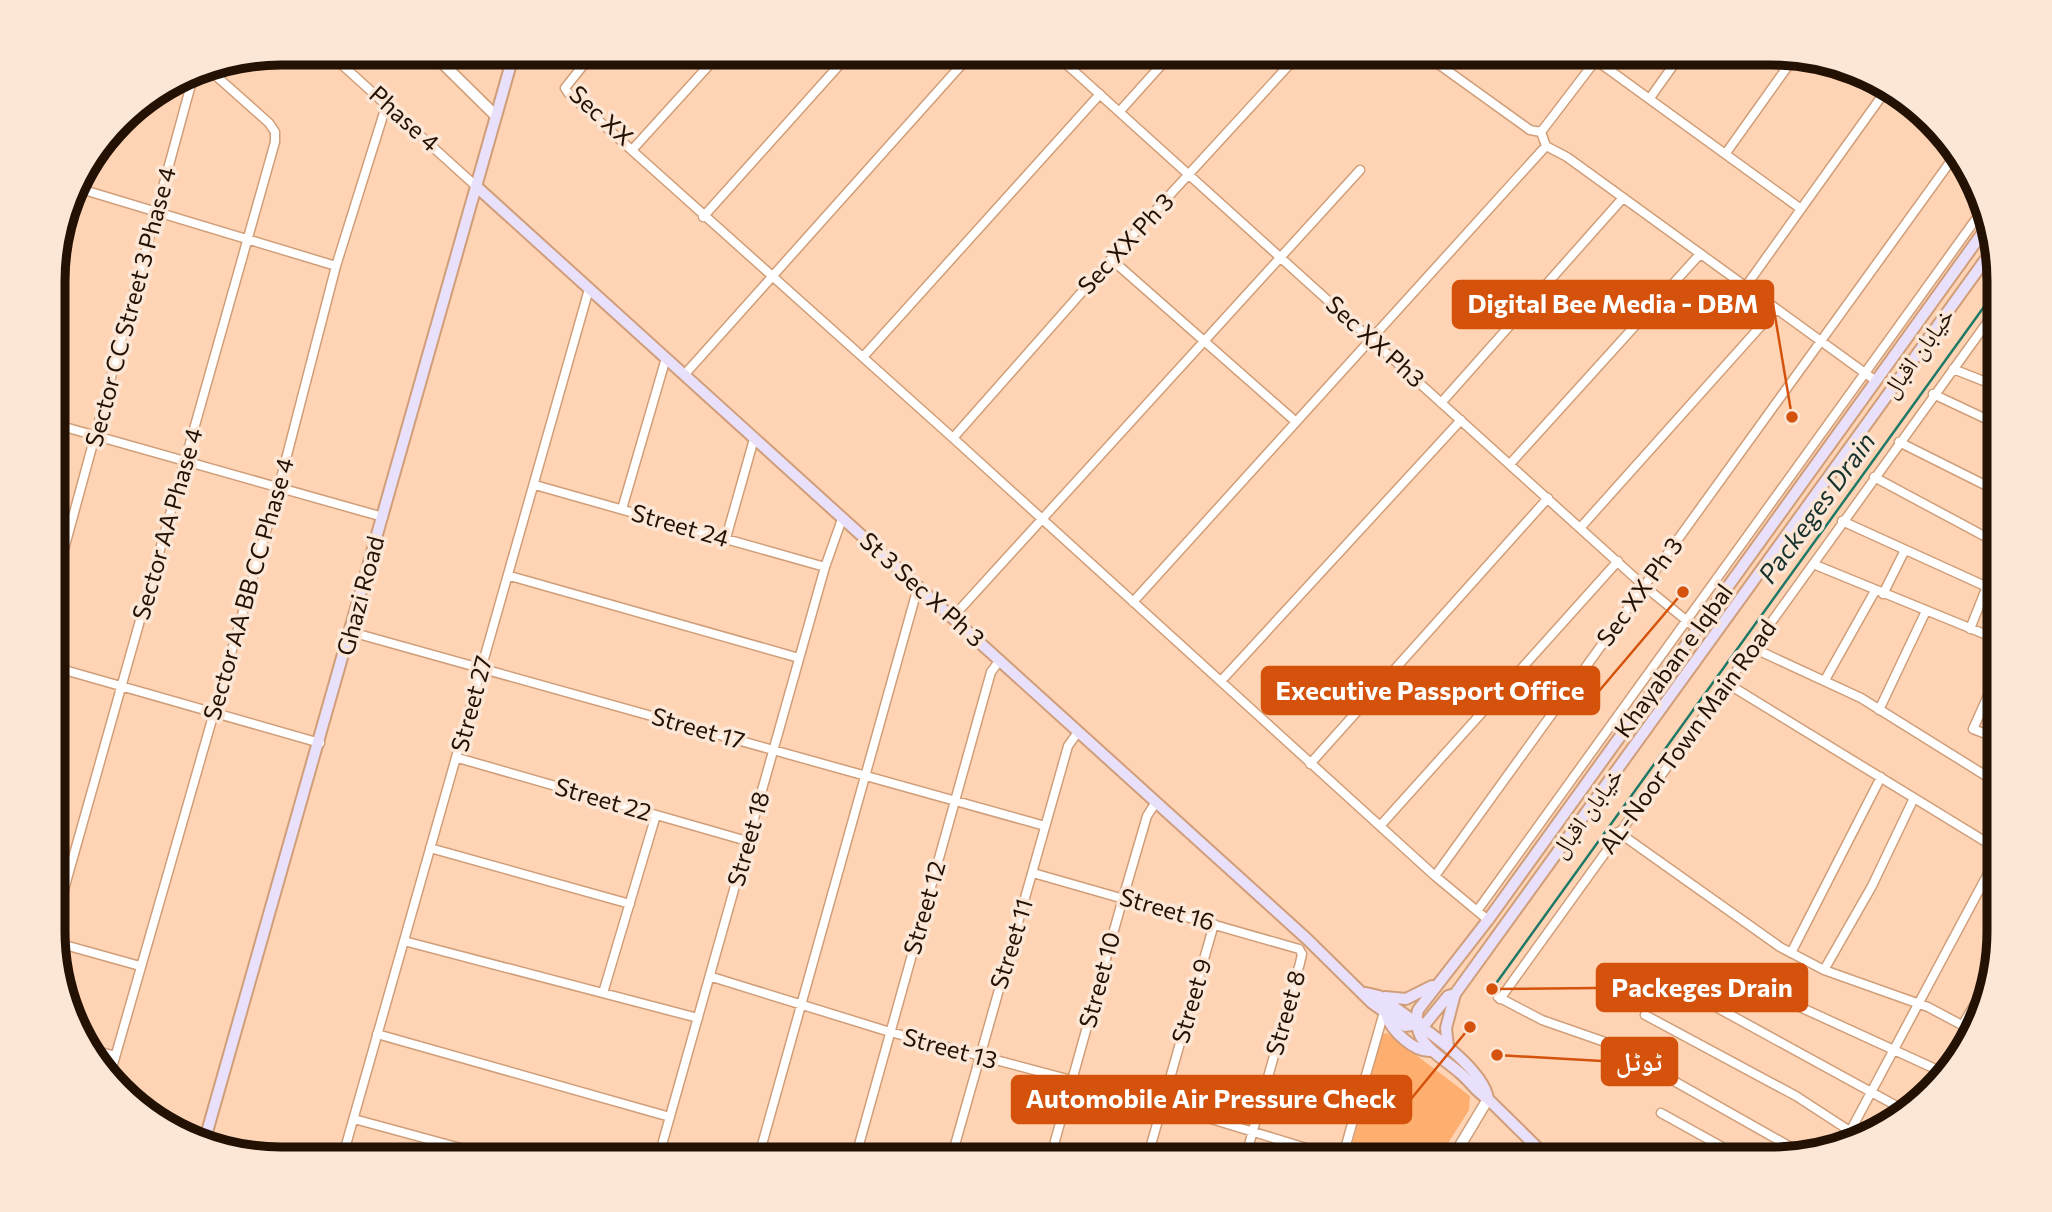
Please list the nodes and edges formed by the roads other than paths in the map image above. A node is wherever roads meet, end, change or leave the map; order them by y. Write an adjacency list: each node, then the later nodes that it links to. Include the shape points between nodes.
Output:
1 (344, 65): 21 (street, Phase 4)
2 (445, 65): 23 (street)
3 (510, 65): 23 (main road, Ghazi Road)
4 (583, 65): 26 (street, Sec XX, via 565,88)
5 (708, 65): 26 (street, Sec XX)
6 (839, 65): 36 (street)
7 (960, 65): 45 (street)
8 (1068, 65): 18 (street, Sec XX Ph3)
9 (1160, 65): 22 (street)
10 (1288, 65): 30 (street, Sec XX Ph 3)
11 (1441, 65): 24 (street, via 1530,130)
12 (1592, 65): 24 (street)
13 (1603, 65): 20 (street)
14 (1673, 65): 20 (street)
15 (1787, 66): 27 (street)
16 (215, 75): 39 (street, Sector AA Phase 4, via 275,132)
17 (191, 85): 35 (street, Sector CC Street 3 Phase 4)
18 (1100, 94): 22 (street, Sec XX Ph3); 53 (street)
19 (1882, 96): 34 (street)
20 (1650, 98): 27 (street)
21 (387, 103): 31 (street, Phase 4); 44 (street, Sector AA BB CC Phase 4)
22 (1119, 111): 30 (street, Sec XX Ph3)
23 (495, 115): 31 (main road, Ghazi Road)
24 (1541, 132): 25 (street)
25 (1546, 146): 33 (street); 50 (street)
26 (632, 150): 36 (street)
27 (1726, 153): 34 (street)
28 (1951, 161): 52 (street, Sec XX Ph 3)
29 (1360, 170): 41 (street)
30 (1190, 174): 41 (street, Sec XX Ph3); 42 (street, Sec XX Ph 3)
31 (478, 188): 47 (main road, St 3 Sec X Ph 3); 78 (main road, Ghazi Road)
32 (85, 190): 35 (street)
33 (1622, 199): 40 (street); 61 (street)
34 (1801, 209): 46 (street)
35 (155, 211): 39 (street); 66 (street, Sector CC Street 3 Phase 4)
36 (703, 217): 45 (street)
37 (1977, 217): 56 (street)
38 (1982, 234): 58 (main road, Khayaban e Iqbal)
39 (246, 239): 44 (street); 70 (street, Sector AA Phase 4)
40 (1700, 254): 46 (street); 71 (street)
41 (1281, 256): 50 (street, Sec XX Ph3); 51 (street)
42 (1111, 258): 51 (street); 67 (street, Sec XX Ph 3)
43 (1986, 259): 86 (main road, خیابان اقبال)
44 (336, 266): 74 (street, Sector AA BB CC Phase 4)
45 (773, 276): 53 (street); 57 (street)
46 (1746, 286): 48 (street)
47 (589, 289): 54 (main road, St 3 Sec X Ph 3); 73 (street, Street 27)
48 (1776, 309): 52 (street); 82 (street)
49 (1987, 322): 55 (street, AL-Noor Town Main Road)
50 (1371, 338): 61 (street, Sec XX Ph3); 64 (street)
51 (1205, 340): 64 (street); 80 (street)
52 (1821, 341): 56 (street); 94 (street, Sec XX Ph 3)
53 (863, 357): 67 (street)
54 (666, 358): 57 (main road, St 3 Sec X Ph 3); 77 (street)
55 (1953, 369): 59 (street); 60 (street, AL-Noor Town Main Road)
56 (1865, 373): 58 (street); 101 (street)
57 (685, 374): 68 (main road, St 3 Sec X Ph 3)
58 (1876, 381): 83 (main road, Khayaban e Iqbal)
59 (1987, 382)
60 (1933, 394): 62 (street); 69 (street, AL-Noor Town Main Road)
61 (1441, 402): 63 (street, Sec XX Ph3)
62 (1987, 419)
63 (1461, 420): 71 (street, Sec XX Ph3); 112 (street)
64 (1295, 421): 98 (street)
65 (65, 427): 66 (street)
66 (97, 436): 70 (street); 87 (street, Sector CC Street 3 Phase 4)
67 (953, 438): 80 (street)
68 (754, 439): 79 (main road, St 3 Sec X Ph 3); 84 (street)
69 (1899, 442): 72 (street, AL-Noor Town Main Road); 75 (street)
70 (187, 460): 74 (street); 114 (street, Sector AA Phase 4)
71 (1510, 464): 76 (street, Sec XX Ph3)
72 (1874, 477): 81 (street, AL-Noor Town Main Road); 85 (street)
73 (534, 485): 77 (street, Street 24); 92 (street, Street 27)
74 (279, 486): 78 (street); 117 (street, Sector AA BB CC Phase 4)
75 (1987, 486)
76 (1548, 498): 82 (street, Sec XX Ph3); 123 (street)
77 (622, 509): 84 (street, Street 24)
78 (383, 517): 104 (main road, Ghazi Road)
79 (842, 519): 91 (street, Street 18); 96 (main road, St 3 Sec X Ph 3)
80 (1042, 519): 98 (street); 100 (street)
81 (1842, 522): 88 (street); 90 (street, AL-Noor Town Main Road)
82 (1581, 527): 89 (street, Sec XX Ph3)
83 (1769, 530): 86 (main road); 102 (main road, Khayaban e Iqbal)
84 (726, 538): 91 (street, Street 24)
85 (1987, 538)
86 (1783, 541): 159 (main road, خیابان اقبال)
87 (65, 548)
88 (1905, 550): 95 (street); 97 (street)
89 (1618, 561): 94 (street, Sec XX Ph3); 131 (street, Sec XX Ph 3)
90 (1813, 564): 97 (street); 106 (street, AL-Noor Town Main Road)
91 (825, 567): 107 (street, Street 18)
92 (510, 576): 107 (street); 109 (street, Street 27)
93 (1987, 582): 95 (street)
94 (1644, 586): 101 (street, Sec XX Ph3); 139 (street, Sec XX Ph 3)
95 (1985, 586): 103 (street)
96 (918, 587): 100 (main road, St 3 Sec X Ph 3); 124 (street)
97 (1879, 592): 99 (street); 111 (street)
98 (1133, 601): 112 (street)
99 (1926, 611): 103 (street); 116 (street)
100 (952, 618): 108 (main road, St 3 Sec X Ph 3)
101 (1685, 621): 102 (street, Sec XX Ph3); 143 (street)
102 (1696, 629): 144 (main road, Khayaban e Iqbal)
103 (1970, 629): 105 (street)
104 (351, 632): 109 (street, Street 17); 120 (main road, Ghazi Road)
105 (1987, 635)
106 (1753, 648): 111 (street); 113 (street, AL-Noor Town Main Road)
107 (799, 658): 121 (street, Street 18)
108 (1000, 660): 118 (main road, St 3 Sec X Ph 3); 127 (street, Street 12, via 991,672)
109 (481, 667): 121 (street, Street 17); 122 (street, Street 27)
110 (65, 670): 114 (street)
111 (1825, 680): 116 (street)
112 (1221, 681): 123 (street)
113 (1728, 684): 126 (street); 133 (street, AL-Noor Town Main Road)
114 (122, 688): 117 (street); 140 (street, Sector AA Phase 4)
115 (1987, 699): 119 (street, via 1973,729)
116 (1879, 710): 125 (street)
117 (214, 714): 120 (street); 151 (street, Sector AA BB CC Phase 4)
118 (1078, 732): 129 (main road, St 3 Sec X Ph 3); 132 (street, Street 11, via 1068,746)
119 (1987, 735)
120 (320, 743): 189 (main road, Ghazi Road)
121 (774, 750): 124 (street, Street 17); 134 (street, Street 18)
122 (458, 758): 130 (street, Street 22); 136 (street, Street 27)
123 (1310, 764): 131 (street)
124 (865, 775): 127 (street, Street 17); 161 (street)
125 (1987, 777)
126 (1881, 778): 128 (street); 150 (street)
127 (956, 799): 132 (street, Street 17); 169 (street, Street 12)
128 (1914, 799): 135 (street); 152 (street)
129 (1156, 803): 141 (street, Street 10, via 1147,816); 146 (main road, St 3 Sec X Ph 3)
130 (656, 815): 134 (street, Street 22); 142 (street)
131 (1380, 825): 139 (street)
132 (1045, 826): 137 (street, Street 11)
133 (1618, 832): 150 (street); 190 (street, AL-Noor Town Main Road, via 1499,998 1542,1020 1605,1042)
134 (747, 841): 153 (street, Street 18)
135 (1987, 844)
136 (430, 848): 142 (street); 147 (street, Street 27)
137 (1033, 873): 141 (street, Street 16); 176 (street, Street 11)
138 (1987, 874): 162 (street)
139 (1434, 876): 143 (street)
140 (65, 887)
141 (1123, 898): 145 (street, Street 16); 179 (street, Street 10)
142 (630, 904): 157 (street)
143 (1476, 911): 144 (street)
144 (1488, 920): 155 (main road, Khayaban e Iqbal)
145 (1214, 924): 149 (street, Street 16); 182 (street, Street 9)
146 (1307, 939): 149 (street); 158 (main road, St 3 Sec X Ph 3)
147 (404, 941): 157 (street); 170 (street, Street 27)
148 (66, 945): 151 (street)
149 (1299, 948): 187 (street, Street 8, via 1300,963)
150 (1791, 953): 152 (street)
151 (140, 966): 175 (street, Sector AA BB CC Phase 4)
152 (1824, 970): 162 (street)
153 (712, 977): 161 (street, Street 13); 166 (street, Street 18)
154 (1663, 978): 180 (street)
155 (1438, 983): 160 (main road, via 1406,999); 168 (main road, Khayaban e Iqbal, via 1418,1010)
156 (1734, 984): 172 (street, via 1788,1002)
157 (603, 993): 166 (street)
158 (1366, 993): 160 (main road, St 3 Sec X Ph 3); 164 (main road, St 3 Sec X Ph 3)
159 (1455, 994): 168 (main road, خیابان اقبال); 171 (main road, via 1448,1018)
160 (1379, 996): 168 (main road, St 3 Sec X Ph 3)
161 (801, 1004): 169 (street, Street 13); 194 (street)
162 (1919, 1004): 167 (street); 172 (street)
163 (1973, 1008): 167 (street)
164 (1385, 1013): 168 (main road, St 3 Sec X Ph 3, via 1400,1024); 173 (main road, via 1397,1032 1422,1051); 201 (street)
165 (1645, 1014): 188 (street, via 1796,1096)
166 (698, 1018): 185 (street, Street 18)
167 (1964, 1024)
168 (1417, 1026): 171 (main road); 173 (main road)
169 (890, 1032): 176 (street, Street 13); 195 (street, Street 12)
170 (377, 1034): 185 (street); 186 (street, Street 27)
171 (1448, 1047): 181 (main road, via 1483,1081)
172 (1894, 1050): 178 (street); 180 (street)
173 (1432, 1051): 181 (main road)
174 (102, 1052): 175 (street)
175 (115, 1056): 177 (street, Sector AA BB CC Phase 4)
176 (978, 1057): 179 (street, Street 13); 196 (street, Street 11)
177 (112, 1067)
178 (1937, 1070)
179 (1072, 1080): 182 (street, Street 13); 197 (street, Street 10)
180 (1871, 1092): 183 (street); 188 (street)
181 (1488, 1099): 202 (street); 203 (main road)
182 (1162, 1104): 187 (street, Street 13); 198 (street, Street 9)
183 (1897, 1106)
184 (1661, 1113): 204 (street)
185 (670, 1117): 193 (street, Street 18)
186 (354, 1119): 191 (street, Street 27); 192 (street)
187 (1253, 1131): 199 (street, Street 8); 200 (street, Street 13)
188 (1850, 1132)
189 (207, 1134)
190 (1789, 1146)
191 (346, 1147)
192 (457, 1147)
193 (661, 1147)
194 (761, 1147)
195 (858, 1147)
196 (954, 1147)
197 (1053, 1147)
198 (1150, 1147)
199 (1248, 1147)
200 (1304, 1147)
201 (1346, 1147)
202 (1459, 1147)
203 (1537, 1147)
204 (1722, 1147)

